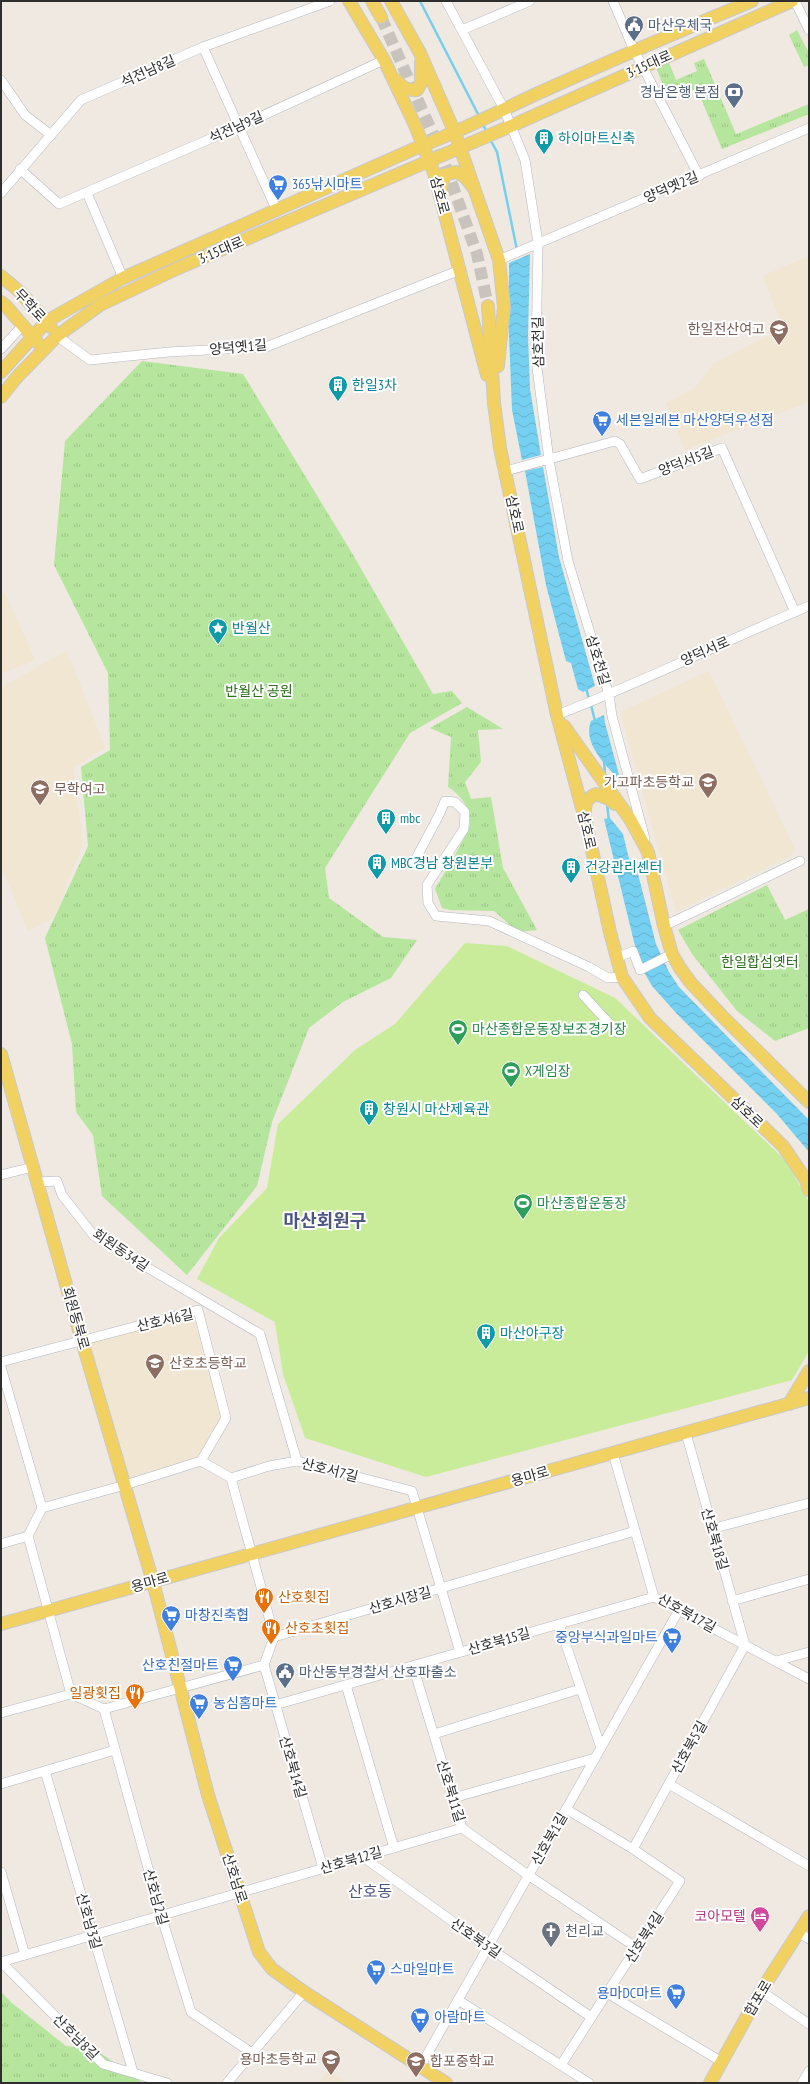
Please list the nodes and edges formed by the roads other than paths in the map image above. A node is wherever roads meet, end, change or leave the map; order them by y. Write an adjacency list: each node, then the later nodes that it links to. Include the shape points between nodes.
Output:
1 (330, 1): 14 (street, 석전남8길)
2 (349, 1): 17 (main road, 삼호로)
3 (372, 1): 11 (main road)
4 (391, 1): 16 (main road, 삼호로)
5 (446, 1): 12 (street, 삼호천길)
6 (530, 1): 12 (street)
7 (613, 1): 15 (street)
8 (752, 1): 15 (main road, 3·15대로)
9 (792, 1): 18 (main road, 3·15대로)
10 (796, 1): 13 (street)
11 (380, 17)
12 (462, 30): 21 (street, 삼호천길)
13 (809, 30)
14 (203, 47): 22 (street); 26 (street, 석전남8길, via 81,100)
15 (634, 50): 18 (street); 21 (main road, 3·15대로)
16 (420, 53): 19 (main road, via 421,83 417,90 402,87); 25 (main road, 삼호로)
17 (384, 60): 19 (main road, 삼호로); 22 (street, 석전남9길)
18 (642, 66): 23 (main road, 3·15대로); 31 (street)
19 (391, 75): 27 (main road, 삼호로)
20 (1, 80): 26 (street, via 25,115)
21 (502, 110): 23 (street, 삼호천길); 25 (main road, 3·15대로)
22 (240, 126): 34 (street, 석전남9길); 36 (street)
23 (509, 127): 28 (main road, 3·15대로); 37 (street, 삼호천길, via 525,160)
24 (809, 128): 31 (street, 양덕옛2길)
25 (458, 131): 27 (main road, 3·15대로); 28 (main road, 삼호로)
26 (51, 135): 30 (street, 석전남8길)
27 (423, 145): 29 (main road, 삼호로); 36 (main road, 3·15대로)
28 (464, 145): 29 (main road, 3·15대로); 33 (main road, 삼호로)
29 (429, 160): 35 (main road, 삼호로); 46 (main road, 3·15대로, via 169,272 100,305)
30 (20, 169): 32 (street, 석전남8길); 34 (street, 석전남9길, via 58,204)
31 (698, 176): 37 (street, 양덕옛2길)
32 (3, 186)
33 (476, 191): 35 (main road, via 464,176 456,172 444,175 441,184); 38 (main road, 삼호로)
34 (87, 193): 41 (street)
35 (442, 201): 39 (main road, 삼호로)
36 (277, 211): 41 (main road, 3·15대로)
37 (535, 245): 38 (street, 양덕옛2길); 53 (street, 삼호천길, via 536,360)
38 (503, 258): 52 (main road, 삼호로, via 504,307)
39 (460, 270): 46 (street, 양덕옛1길, via 266,347 169,352 90,360); 52 (main road, 삼호로)
40 (1, 276): 44 (main road, 무학로)
41 (123, 278): 44 (main road, 3·15대로)
42 (1, 302): 45 (main road, 무학로)
43 (488, 306): 52 (main road, 삼호로)
44 (47, 321): 46 (main road, 무학로); 47 (main road, 3·15대로)
45 (23, 325): 47 (main road, 무학로); 48 (street)
46 (57, 336): 49 (main road, 3·15대로)
47 (33, 337): 49 (main road, 무학로); 50 (main road, 3·15대로)
48 (1, 349)
49 (44, 349): 51 (main road, 3·15대로)
50 (1, 372)
51 (1, 397)
52 (494, 403): 54 (main road, 삼호로)
53 (546, 460): 54 (street); 56 (street, 양덕서5길, via 615,441 620,444 640,479 722,448); 57 (street, 삼호천길, via 568,561)
54 (506, 471): 58 (main road, 삼호로)
55 (809, 606): 56 (street, 양덕서로)
56 (795, 612): 57 (street, 양덕서로)
57 (605, 696): 58 (street, 양덕서로); 61 (street, 삼호천길)
58 (557, 715): 59 (main road); 60 (main road, 삼호로)
59 (630, 819): 60 (main road, via 609,799 596,794 591,796 584,807); 61 (main road)
60 (586, 822): 66 (main road, 삼호로)
61 (648, 852): 64 (main road)
62 (800, 861): 64 (street)
63 (420, 862): 67 (street, via 414,862 444,801 455,802 465,812 464,829 427,885 428,904 436,916 489,921 608,978)
64 (664, 926): 65 (main road)
65 (668, 956): 66 (street, via 640,970 633,951); 71 (main road, via 691,983)
66 (616, 958): 67 (main road, 삼호로)
67 (622, 978): 75 (main road, 삼호로, via 650,1018 783,1146 806,1180)
68 (583, 995): 69 (street)
69 (618, 1033)
70 (1, 1054): 72 (main road, 회원동북로)
71 (809, 1102)
72 (33, 1167): 73 (street); 74 (main road, 회원동북로)
73 (1, 1175)
74 (38, 1182): 76 (street, 회원동34길, via 57,1181 62,1195 94,1236); 78 (main road, 회원동북로)
75 (809, 1190)
76 (198, 1298): 77 (street); 87 (street, via 260,1334)
77 (198, 1310): 78 (street, 산호서6길); 86 (street, 산호서6길, via 226,1418)
78 (82, 1340): 79 (street, 산호서6길); 89 (main road, 회원동북로)
79 (1, 1362)
80 (1, 1367): 92 (street)
81 (809, 1371): 83 (main road)
82 (809, 1398): 83 (main road, 용마로)
83 (789, 1404): 84 (main road, 용마로)
84 (686, 1433): 85 (main road, 용마로); 93 (street, 산호북18길)
85 (613, 1453): 91 (main road, 용마로); 94 (street, 산호북17길)
86 (201, 1461): 88 (street); 89 (street)
87 (297, 1461): 88 (street, 산호서7길, via 269,1466); 91 (street, 산호서7길, via 412,1490)
88 (231, 1478): 97 (street)
89 (124, 1485): 92 (street); 99 (main road, 회원동북로)
90 (809, 1503): 93 (street)
91 (419, 1507): 97 (main road, 용마로); 100 (street)
92 (42, 1508): 95 (street)
93 (711, 1529): 102 (street, 산호북18길)
94 (635, 1531): 100 (street, 산호시장길); 101 (street, 산호북17길)
95 (28, 1536): 96 (street); 104 (street)
96 (1, 1544)
97 (251, 1554): 99 (main road, 용마로); 107 (street)
98 (809, 1579): 102 (street)
99 (153, 1582): 104 (main road, 용마로); 116 (main road, 산호남로)
100 (441, 1588): 107 (street, 산호시장길); 109 (street)
101 (654, 1597): 103 (street, 산호북17길); 106 (street, 산호북15길)
102 (732, 1601): 108 (street, 산호북18길)
103 (679, 1610): 108 (street, 산호북17길); 123 (street, 산호북1길)
104 (48, 1611): 105 (main road, 용마로); 118 (street)
105 (1, 1624)
106 (560, 1624): 109 (street, 산호북15길); 117 (street)
107 (274, 1637): 112 (street)
108 (745, 1645): 111 (street, 산호북17길); 128 (street, 산호북5길)
109 (460, 1652): 113 (street, 산호북15길)
110 (809, 1652): 111 (street)
111 (776, 1661): 114 (street, 산호북17길)
112 (264, 1665): 116 (street); 119 (street, 산호북14길)
113 (412, 1666): 115 (street, 산호북15길); 122 (street, 산호북11길)
114 (809, 1678)
115 (346, 1685): 119 (street, 산호북15길); 132 (street)
116 (181, 1687): 120 (street); 139 (main road, 산호남로, via 208,1795)
117 (580, 1689): 122 (street); 123 (street)
118 (71, 1694): 120 (street); 121 (street)
119 (275, 1705): 136 (street, 산호북14길)
120 (104, 1709): 124 (street, 산호남2길)
121 (1, 1713)
122 (434, 1734): 129 (street, 산호북11길)
123 (600, 1748): 125 (street, 산호북1길)
124 (115, 1750): 126 (street); 140 (street, 산호남2길)
125 (595, 1758): 129 (street); 130 (street, 산호북1길)
126 (45, 1771): 127 (street); 142 (street, 산호남3길)
127 (1, 1784)
128 (669, 1784): 133 (street, 산호북5길); 135 (street)
129 (453, 1798): 131 (street, 산호북11길)
130 (566, 1809): 133 (street, 산호북4길); 138 (street, 산호북1길)
131 (462, 1828): 132 (street, 산호북12길); 138 (street, 산호북11길)
132 (394, 1848): 134 (street, 산호북12길)
133 (633, 1849): 145 (street, 산호북4길, via 680,1881)
134 (363, 1857): 136 (street, 산호북12길); 144 (street, 산호북3길)
135 (809, 1866)
136 (323, 1868): 139 (street, 산호북12길)
137 (1, 1872): 146 (street)
138 (528, 1875): 144 (street, 산호북1길); 145 (street, 산호북11길)
139 (240, 1892): 140 (street, 산호북12길); 149 (main road, 산호남로, via 258,1952 272,1969)
140 (161, 1915): 142 (street, 산호북12길); 154 (street, 산호남2길, via 191,2012)
141 (809, 1916): 143 (main road, 합포로)
142 (93, 1935): 146 (street, 산호북12길); 159 (street, 산호남3길)
143 (804, 1936): 148 (main road, 합포로)
144 (488, 1947): 151 (street, 산호북1길); 152 (street, 산호북3길)
145 (637, 1948): 150 (street, 산호북4길)
146 (24, 1955): 147 (street, 산호북12길)
147 (1, 1962): 159 (street, 산호남8길, via 103,2064)
148 (761, 1991): 153 (street); 155 (main road, 합포로)
149 (304, 1992): 154 (street); 157 (main road, 산호남로)
150 (607, 1993): 152 (street, 산호북4길); 155 (street)
151 (458, 2000): 156 (street); 157 (street, 산호북1길)
152 (591, 2017): 156 (street, 산호북4길)
153 (809, 2024)
154 (252, 2053): 161 (street)
155 (722, 2062): 164 (main road, 합포로)
156 (561, 2065): 163 (street)
157 (420, 2067): 162 (main road, 산호남로)
158 (809, 2071): 165 (street)
159 (133, 2072): 160 (street, 산호남8길)
160 (167, 2083)
161 (227, 2083)
162 (446, 2083)
163 (589, 2083)
164 (710, 2083)
165 (802, 2083)

